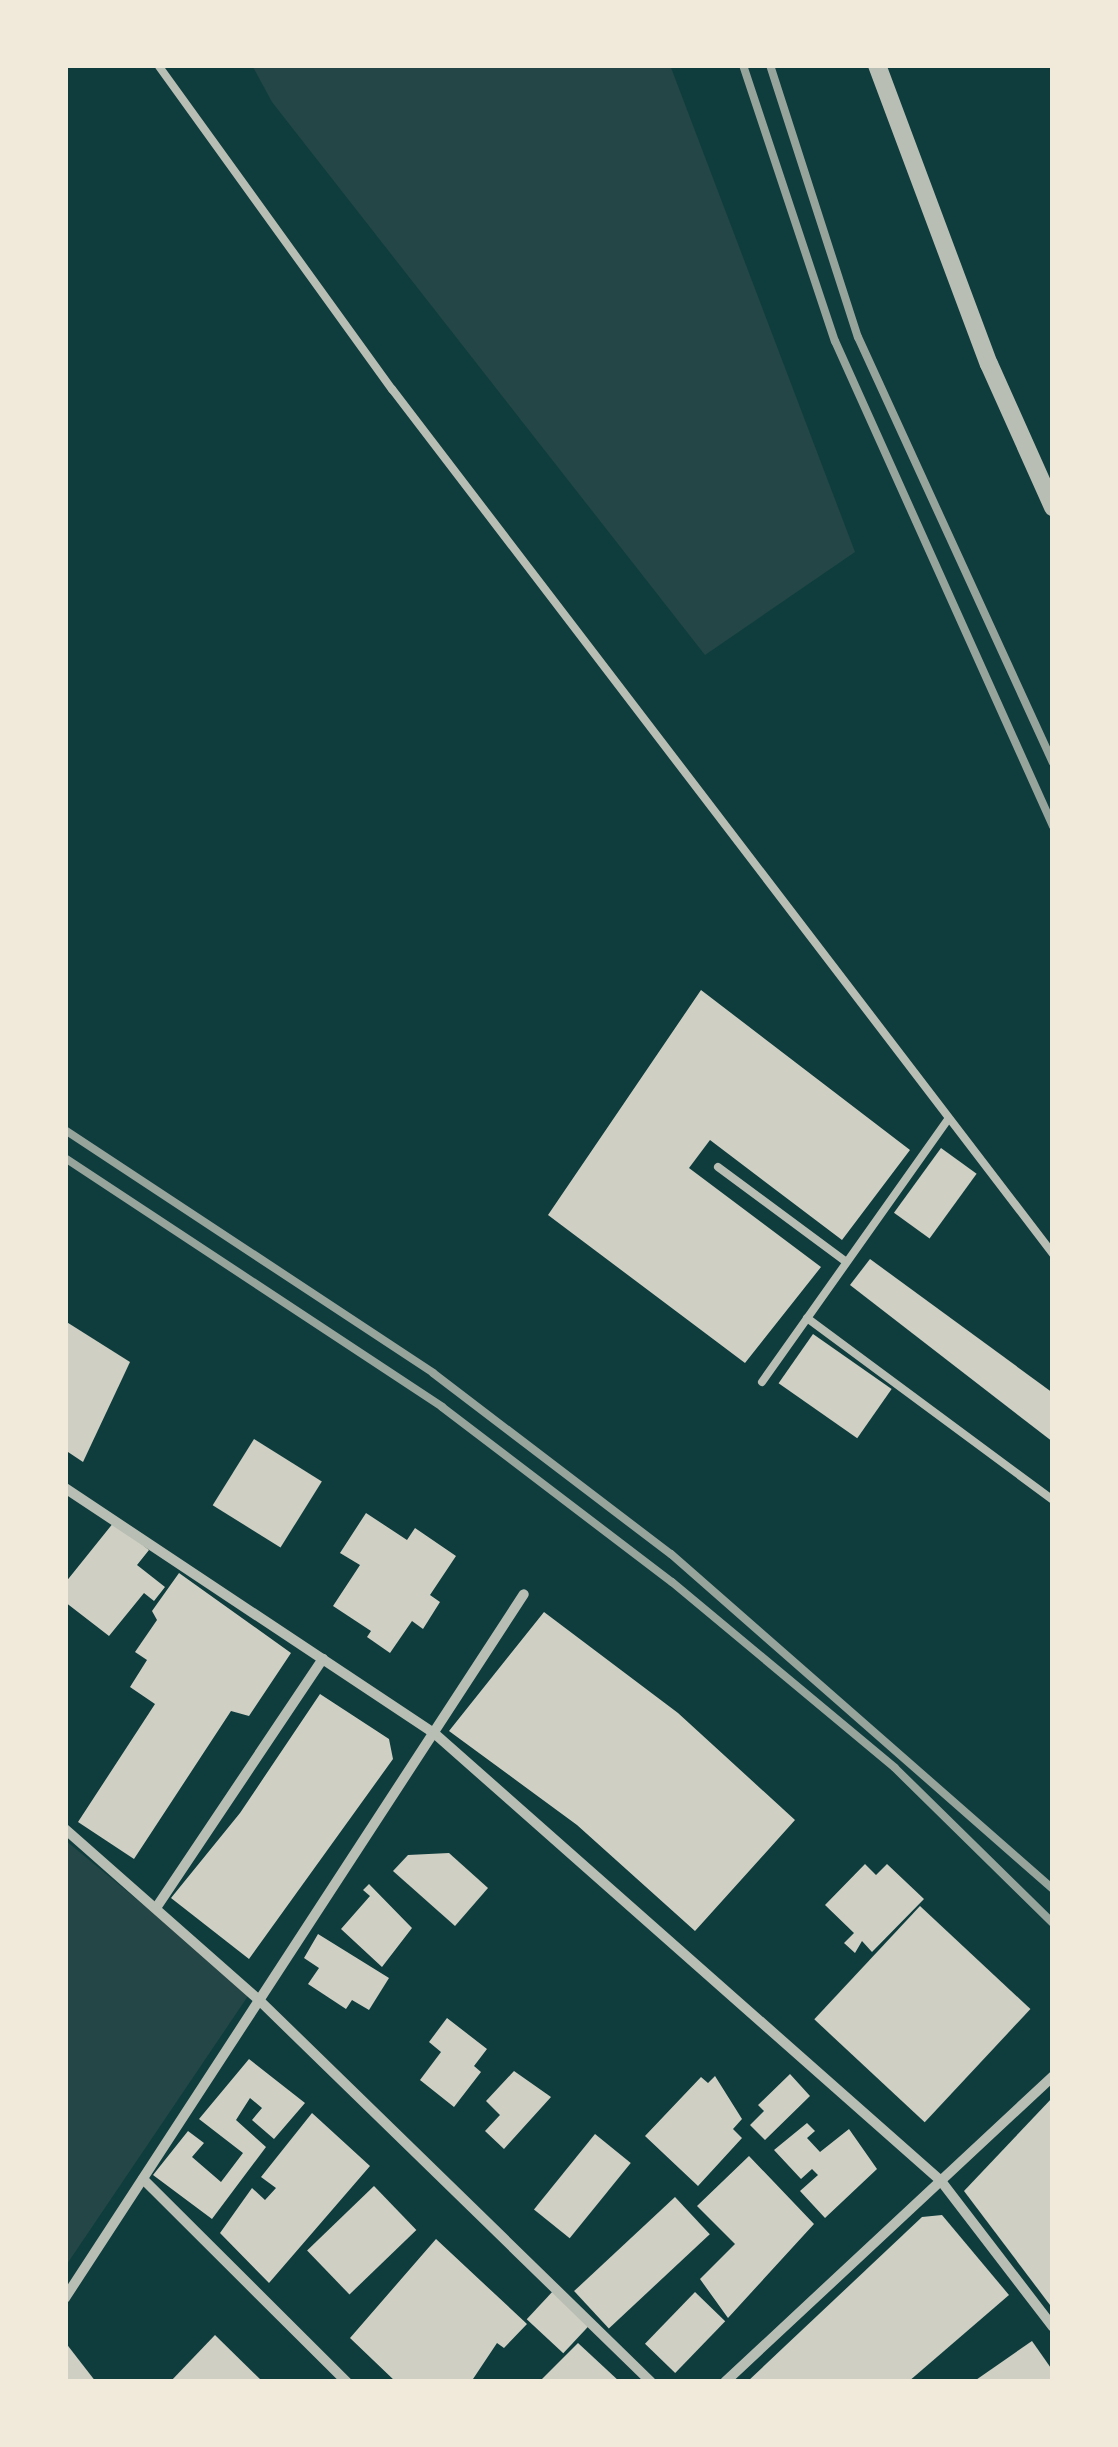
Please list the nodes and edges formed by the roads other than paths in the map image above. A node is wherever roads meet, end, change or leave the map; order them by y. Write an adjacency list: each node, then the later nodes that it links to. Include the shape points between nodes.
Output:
1 (158, 65): 4 (lane, via 380,374)
2 (877, 65): 3 (street, via 990,364)
3 (1053, 508)
4 (948, 1119): 6 (lane); 7 (lane)
5 (718, 1167): 7 (lane)
6 (1053, 1254)
7 (844, 1261): 8 (lane)
8 (807, 1318): 9 (lane); 11 (lane)
9 (762, 1382)
10 (65, 1488): 13 (street)
11 (1053, 1500)
12 (524, 1594): 14 (street)
13 (323, 1659): 14 (street); 16 (street)
14 (434, 1732): 17 (street); 20 (street)
15 (65, 1829): 16 (street)
16 (156, 1908): 17 (street)
17 (259, 2000): 19 (street); 24 (street)
18 (1053, 2076): 20 (street)
19 (142, 2179): 21 (street); 23 (street)
20 (940, 2181): 22 (street); 25 (street)
21 (65, 2298)
22 (1053, 2327)
23 (347, 2382)
24 (651, 2382)
25 (725, 2382)

